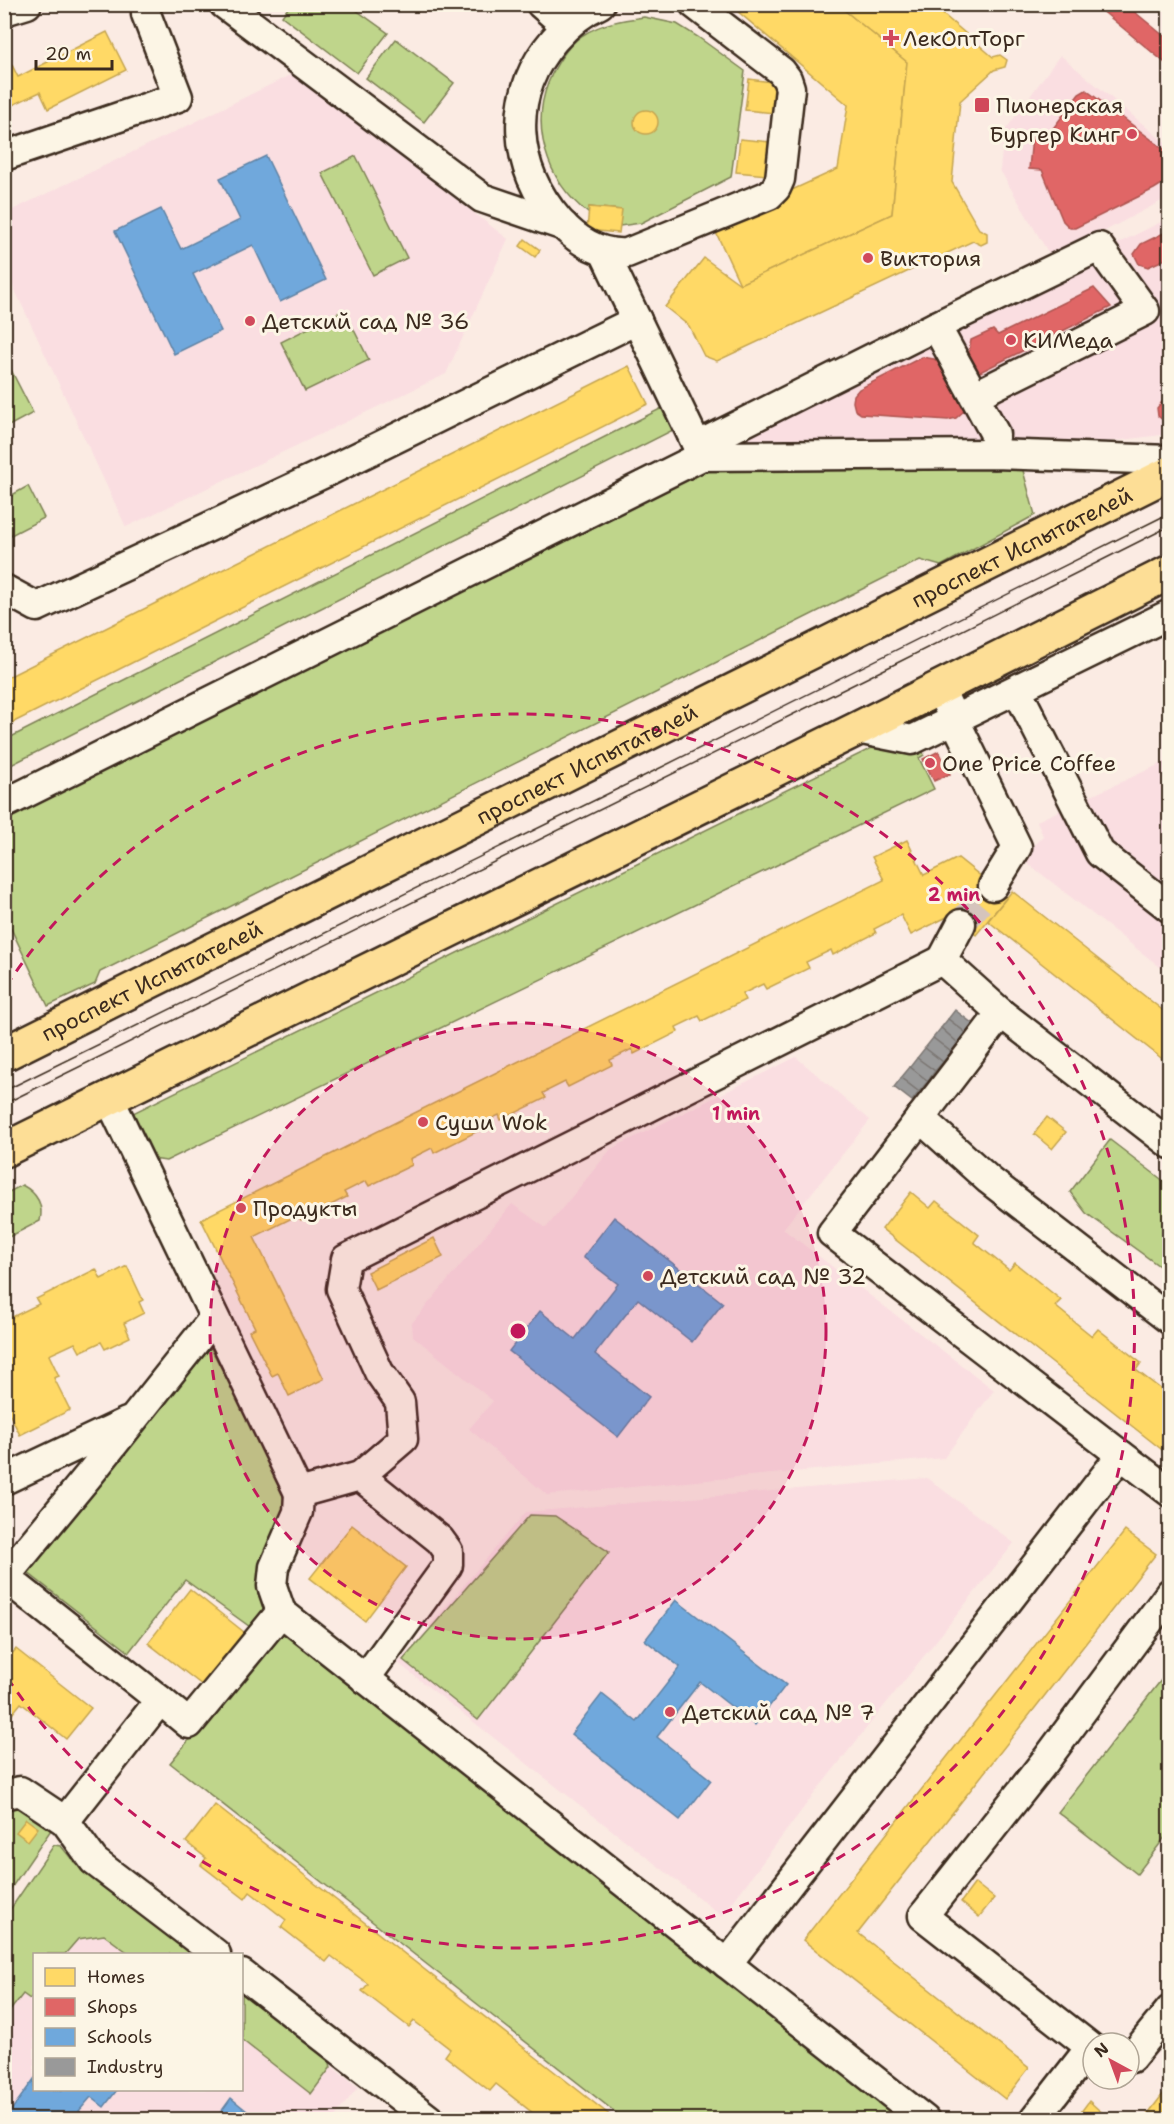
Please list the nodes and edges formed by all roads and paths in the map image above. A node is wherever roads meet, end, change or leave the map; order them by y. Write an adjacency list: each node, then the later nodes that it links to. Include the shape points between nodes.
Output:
1 (27, 4): 7 (street)
2 (146, 4): 9 (street, via 146,14 178,97)
3 (224, 4): 10 (street, via 482,198)
4 (541, 4): 8 (street)
5 (600, 4): 8 (street)
6 (702, 7): 11 (street, via 788,79 780,179 769,195 627,253)
7 (4, 11)
8 (566, 26): 10 (street, via 531,76 521,127 532,180)
9 (4, 156)
10 (564, 226): 11 (street)
11 (604, 252): 12 (street)
12 (637, 320): 15 (street); 20 (street, via 331,470 37,607)
13 (936, 326): 14 (street); 14 (street, via 1098,247 1145,311); 15 (street)
14 (974, 396): 16 (street, via 995,434)
15 (700, 451): 16 (street); 26 (street)
16 (994, 453): 17 (street)
17 (1170, 460)
18 (1170, 473): 32 (main road, проспект Испытателей)
19 (1170, 572): 22 (main road)
20 (4, 589)
21 (1170, 614): 23 (street)
22 (938, 687): 24 (street); 25 (main road)
23 (1017, 690): 24 (street); 28 (street, via 1095,820 1100,853)
24 (954, 719): 25 (street, via 912,740); 27 (street, via 1017,847)
25 (857, 729): 33 (main road)
26 (4, 804)
27 (993, 886)
28 (1170, 908)
29 (961, 924): 30 (street)
30 (942, 960): 31 (street); 41 (street, via 346,1259 341,1288 379,1372 400,1402 403,1439)
31 (1001, 1013): 34 (street); 35 (street)
32 (4, 1054)
33 (109, 1098): 36 (main road); 37 (street)
34 (920, 1118): 38 (street, via 989,1180); 40 (street, via 832,1233)
35 (1170, 1144)
36 (4, 1150)
37 (214, 1318): 39 (street); 44 (street)
38 (1170, 1320)
39 (134, 1419): 42 (street); 45 (street)
40 (1121, 1455): 43 (street); 53 (street)
41 (360, 1476): 44 (street); 48 (street, via 441,1540 448,1551 448,1565)
42 (4, 1480)
43 (1170, 1492)
44 (298, 1493): 47 (street, via 298,1512 274,1567 272,1586)
45 (5, 1577): 49 (street)
46 (1170, 1593): 56 (street, via 923,1916)
47 (281, 1612): 48 (street); 49 (street, via 189,1724)
48 (365, 1679): 53 (street)
49 (160, 1700): 51 (street)
50 (4, 1795): 51 (street, via 20,1791)
51 (65, 1821): 52 (street, via 94,1860)
52 (215, 1953)
53 (727, 1964): 60 (street)
54 (243, 1975): 59 (street)
55 (1170, 2010): 57 (street)
56 (1081, 2040)
57 (1141, 2046)
58 (1081, 2062): 61 (street)
59 (430, 2120)
60 (925, 2120)
61 (1034, 2120)

